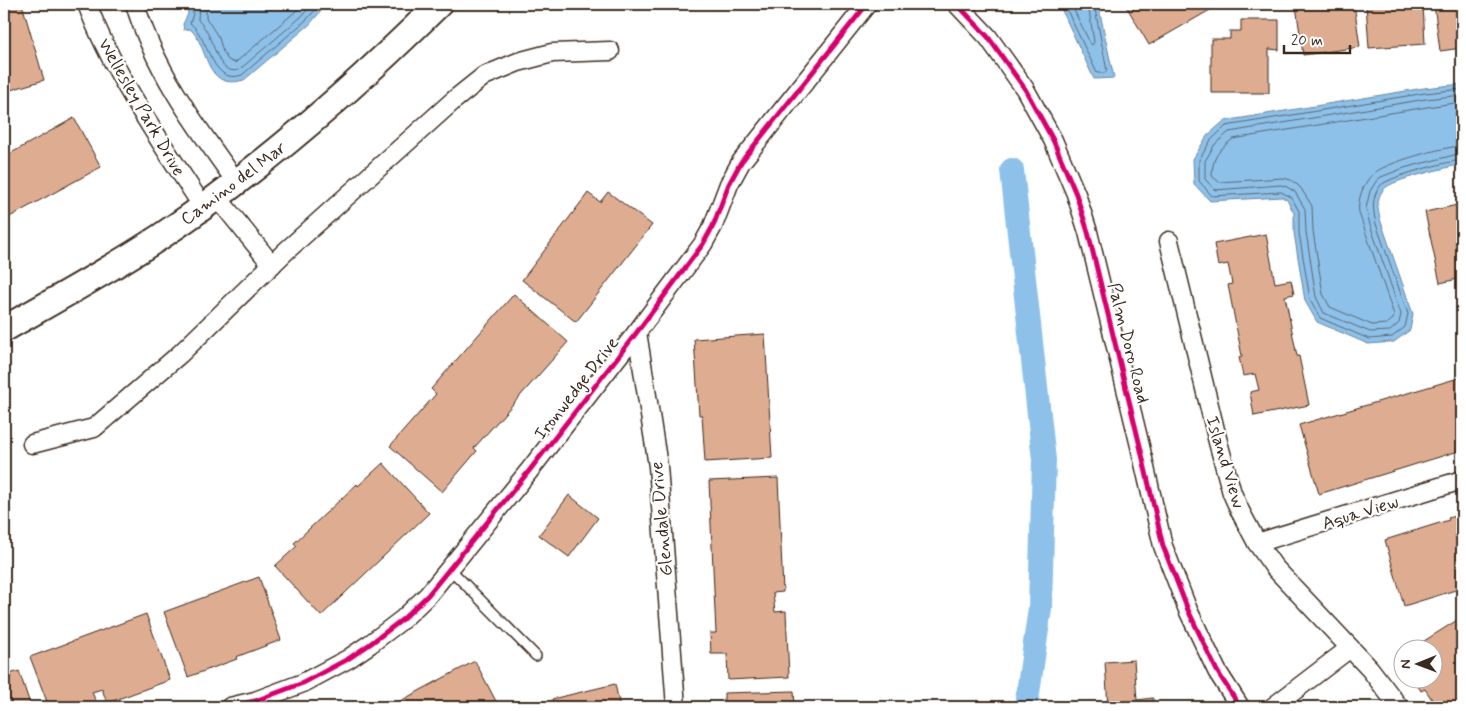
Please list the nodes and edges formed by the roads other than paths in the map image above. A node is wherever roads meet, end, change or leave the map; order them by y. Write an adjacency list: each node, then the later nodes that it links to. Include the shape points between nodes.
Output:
1 (87, 4): 8 (street, Wellesley Park Drive, via 97,30 146,120)
2 (135, 4): 7 (street, Wellesley Park Drive, via 160,66 186,112)
3 (439, 4): 7 (street, Camino del Mar, via 323,113)
4 (867, 4): 12 (street, Ironwedge Drive, via 741,162 708,236)
5 (957, 4): 21 (street, Palm Doro Road, via 988,37 1025,89 1053,140 1076,194 1088,232 1162,546 1213,663)
6 (610, 51): 10 (street, via 552,53 484,76)
7 (237, 182): 8 (street, Camino del Mar)
8 (210, 202): 10 (street, Wellesley Park Drive, via 238,225); 11 (street, Camino del Mar, via 82,286)
9 (1169, 241): 15 (street, Island View, via 1232,493)
10 (272, 265): 13 (street, via 180,354 94,428)
11 (4, 329)
12 (638, 332): 16 (street, Ironwedge Drive); 20 (street, Glendale Drive, via 658,466)
13 (32, 444)
14 (1462, 480): 15 (street, Aqua View)
15 (1257, 543): 17 (street, Island View, via 1286,581)
16 (450, 569): 18 (lane); 19 (street, Ironwedge Drive, via 403,619 348,659 303,683)
17 (1350, 648): 22 (street); 23 (street, Island View)
18 (536, 656)
19 (230, 707)
20 (676, 707)
21 (1240, 707)
22 (1273, 707)
23 (1399, 707)

